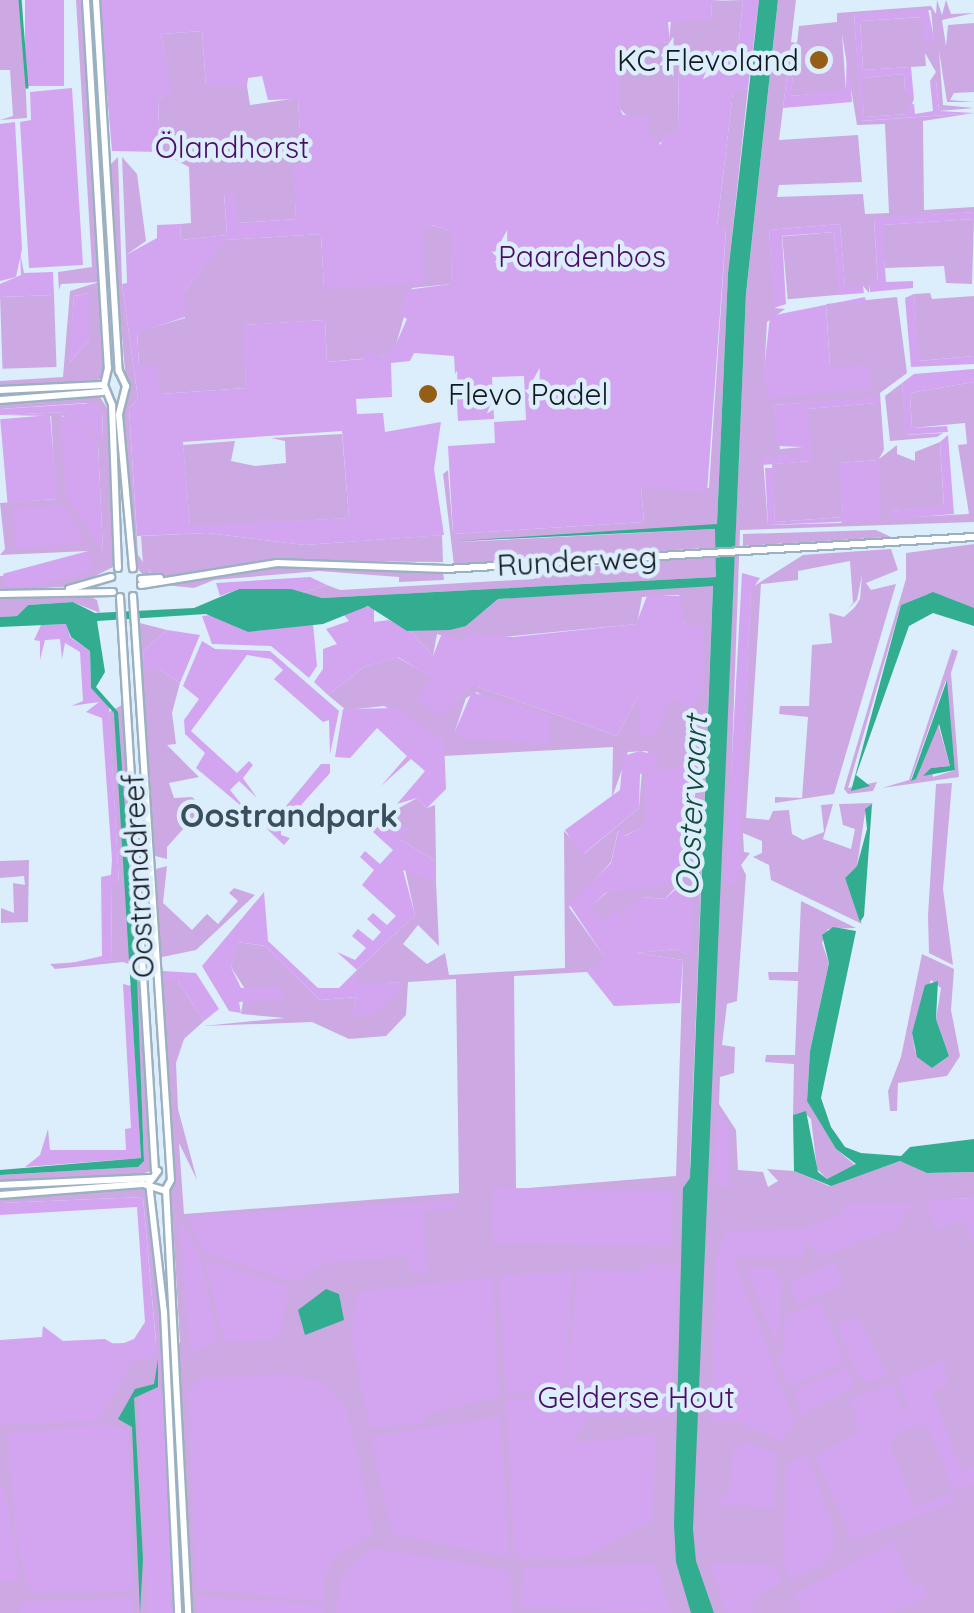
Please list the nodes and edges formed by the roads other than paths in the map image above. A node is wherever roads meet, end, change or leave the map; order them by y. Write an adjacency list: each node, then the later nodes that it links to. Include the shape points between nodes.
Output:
1 (86, 0): 4 (main road)
2 (96, 0): 3 (main road)
3 (120, 376): 4 (main road); 4 (main road, via 126,386)
4 (110, 389): 6 (main road); 8 (main road); 11 (main road, via 120,415)
5 (0, 390): 6 (main road)
6 (84, 390): 7 (main road); 8 (main road, via 102,396)
7 (0, 400)
8 (110, 419): 10 (main road)
9 (974, 537): 13 (main road, Runderweg, via 446,568 277,563)
10 (118, 568): 11 (main road); 12 (main road)
11 (133, 568): 13 (main road)
12 (111, 577): 14 (main road); 16 (main road)
13 (141, 582): 17 (main road)
14 (63, 590): 15 (main road); 16 (main road)
15 (0, 594)
16 (116, 594): 17 (main road); 18 (main road, Oostranddreef)
17 (133, 596): 18 (main road, Oostranddreef, via 166,1150)
18 (157, 1182): 19 (main road); 20 (main road); 21 (main road, Oostranddreef); 22 (main road, Oostranddreef, via 168,1204)
19 (0, 1184)
20 (0, 1195)
21 (178, 1613)
22 (188, 1613)

